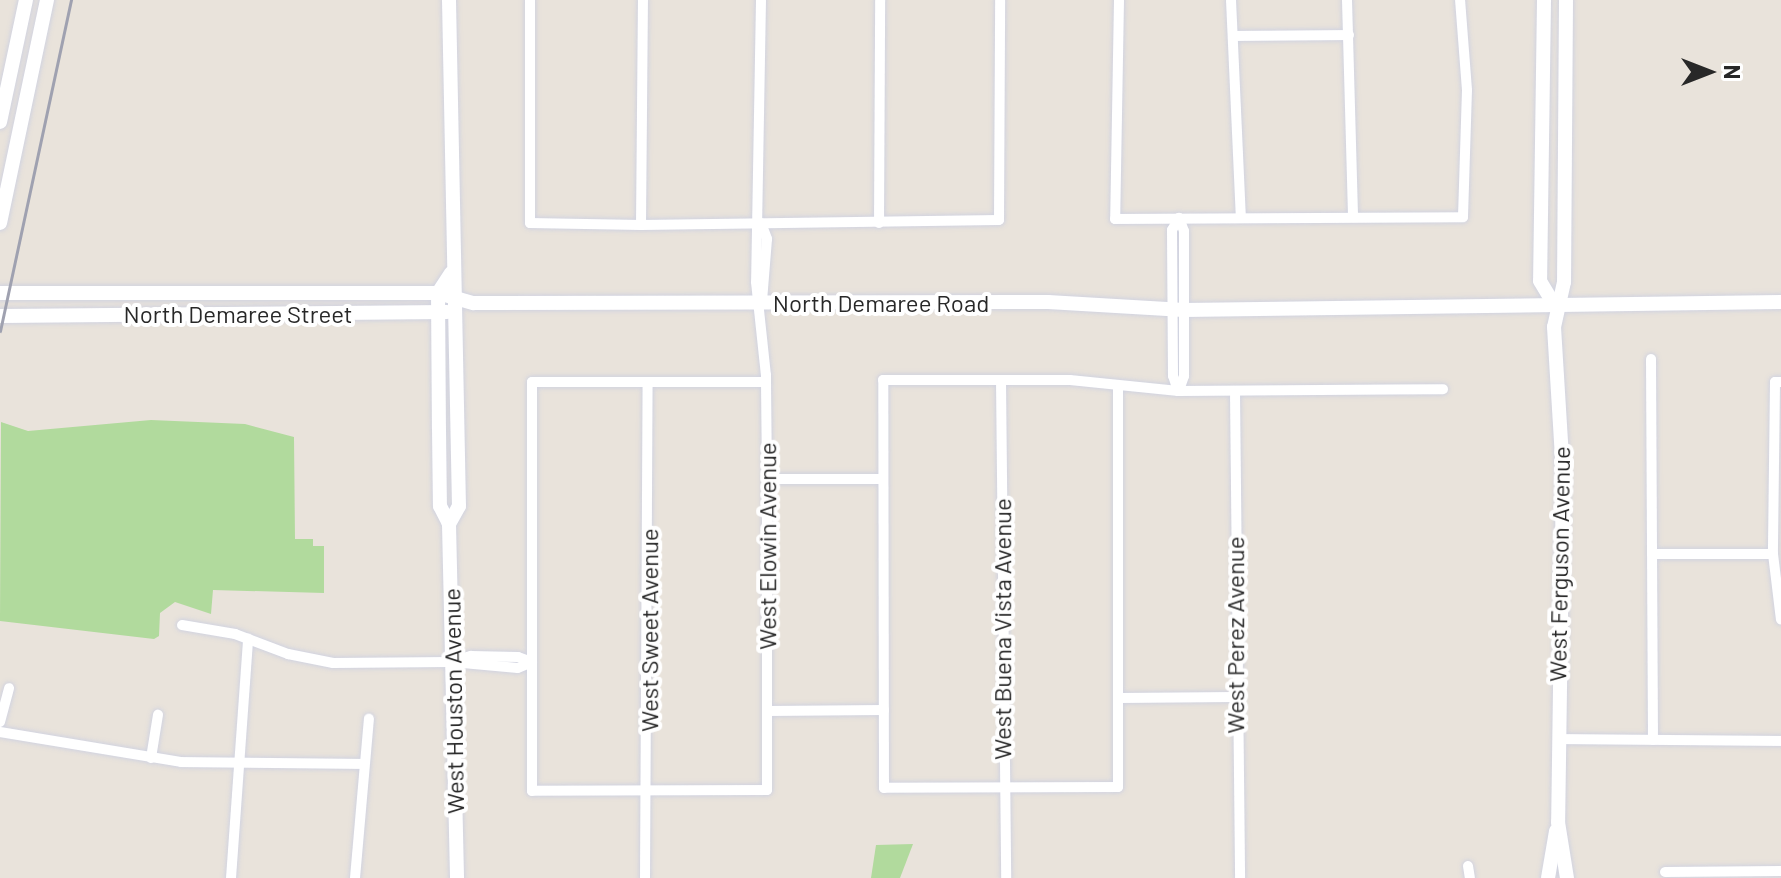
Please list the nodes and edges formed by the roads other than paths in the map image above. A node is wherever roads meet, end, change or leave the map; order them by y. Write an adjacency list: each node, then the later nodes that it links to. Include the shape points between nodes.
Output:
1 (26, 0): 17 (main road)
2 (47, 0): 21 (main road)
3 (449, 0): 25 (main road, West Houston Avenue)
4 (530, 0): 24 (street, via 530,223)
5 (643, 0): 24 (street)
6 (761, 0): 22 (street, West Elowin Avenue)
7 (880, 0): 23 (street)
8 (1000, 0): 23 (street, via 999,220)
9 (1119, 0): 19 (street, via 1115,219)
10 (1231, 0): 16 (street)
11 (1347, 0): 15 (street)
12 (1460, 0): 18 (street, via 1467,90 1463,217)
13 (1544, 0): 33 (main road, West Ferguson Avenue, via 1540,281)
14 (1566, 0): 33 (main road, West Ferguson Avenue, via 1564,282)
15 (1349, 35): 16 (street); 18 (street)
16 (1234, 36): 20 (street)
17 (1, 114)
18 (1353, 217): 20 (street)
19 (1179, 218): 20 (street); 34 (street, via 1172,230)
20 (1241, 218)
21 (0, 223)
22 (761, 223): 23 (street); 24 (street); 32 (street, West Elowin Avenue, via 756,282)
23 (879, 223)
24 (641, 225)
25 (451, 273): 28 (main road); 31 (main road, West Houston Avenue)
26 (209, 292): 27 (main road, North Demaree Street); 29 (main road, North Demaree Road)
27 (0, 293)
28 (438, 293): 29 (main road, North Demaree Road); 31 (main road, North Demaree Road); 35 (main road, West Houston Avenue)
29 (295, 295): 36 (main road, via 276,305 202,305)
30 (1781, 302): 33 (main road)
31 (458, 303): 32 (main road, North Demaree Road); 35 (main road, North Demaree Street); 49 (main road, West Houston Avenue, via 459,506)
32 (761, 303): 34 (main road, North Demaree Road, via 1048,302); 41 (street, West Elowin Avenue)
33 (1555, 306): 34 (main road, North Demaree Road); 66 (main road, West Ferguson Avenue, via 1563,505)
34 (1178, 310): 45 (street, via 1173,376)
35 (438, 313): 36 (main road, North Demaree Street); 49 (main road, West Houston Avenue, via 440,506)
36 (189, 314): 37 (main road, North Demaree Street)
37 (0, 316)
38 (1651, 359): 50 (street)
39 (1001, 380): 43 (street); 48 (street, via 883,380); 72 (street, West Buena Vista Avenue)
40 (648, 382): 41 (street); 56 (street, via 532,382); 73 (street, West Sweet Avenue)
41 (766, 382): 47 (street, West Elowin Avenue)
42 (1778, 382): 51 (street)
43 (1118, 386): 45 (street); 59 (street)
44 (1443, 389): 46 (street)
45 (1178, 391): 46 (street)
46 (1235, 392): 58 (street, West Perez Avenue)
47 (767, 479): 48 (street); 61 (street, West Elowin Avenue)
48 (882, 479): 60 (street)
49 (449, 524): 55 (main road, West Houston Avenue)
50 (1652, 554): 51 (street); 67 (street)
51 (1773, 554): 52 (street)
52 (1781, 620)
53 (182, 625): 54 (street)
54 (248, 639): 55 (street, via 333,663); 70 (street)
55 (451, 662): 56 (street, via 471,656); 80 (main road, West Houston Avenue)
56 (532, 662): 73 (street, via 532,791)
57 (9, 688): 64 (street)
58 (1236, 697): 59 (street); 83 (street, West Perez Avenue)
59 (1119, 698): 72 (street, via 1118,787)
60 (884, 710): 61 (street); 72 (street, via 884,788)
61 (767, 711): 73 (street, West Elowin Avenue, via 767,790)
62 (158, 715): 69 (street)
63 (369, 719): 71 (street)
64 (0, 722)
65 (0, 732): 69 (street)
66 (1558, 739): 67 (street); 74 (main road, West Ferguson Avenue)
67 (1653, 740): 68 (street)
68 (1781, 741)
69 (151, 758): 70 (street)
70 (241, 764): 71 (street); 78 (street)
71 (364, 764): 79 (street)
72 (1002, 787): 82 (street, West Buena Vista Avenue)
73 (650, 790): 81 (street, West Sweet Avenue)
74 (1558, 822): 85 (main road, West Ferguson Avenue); 86 (main road, West Ferguson Avenue)
75 (1468, 866): 84 (street)
76 (1781, 871): 77 (street); 87 (street)
77 (1665, 872)
78 (231, 878)
79 (355, 878)
80 (457, 878)
81 (645, 878)
82 (1006, 878)
83 (1240, 878)
84 (1470, 878)
85 (1548, 878)
86 (1567, 878)
87 (1780, 878)

